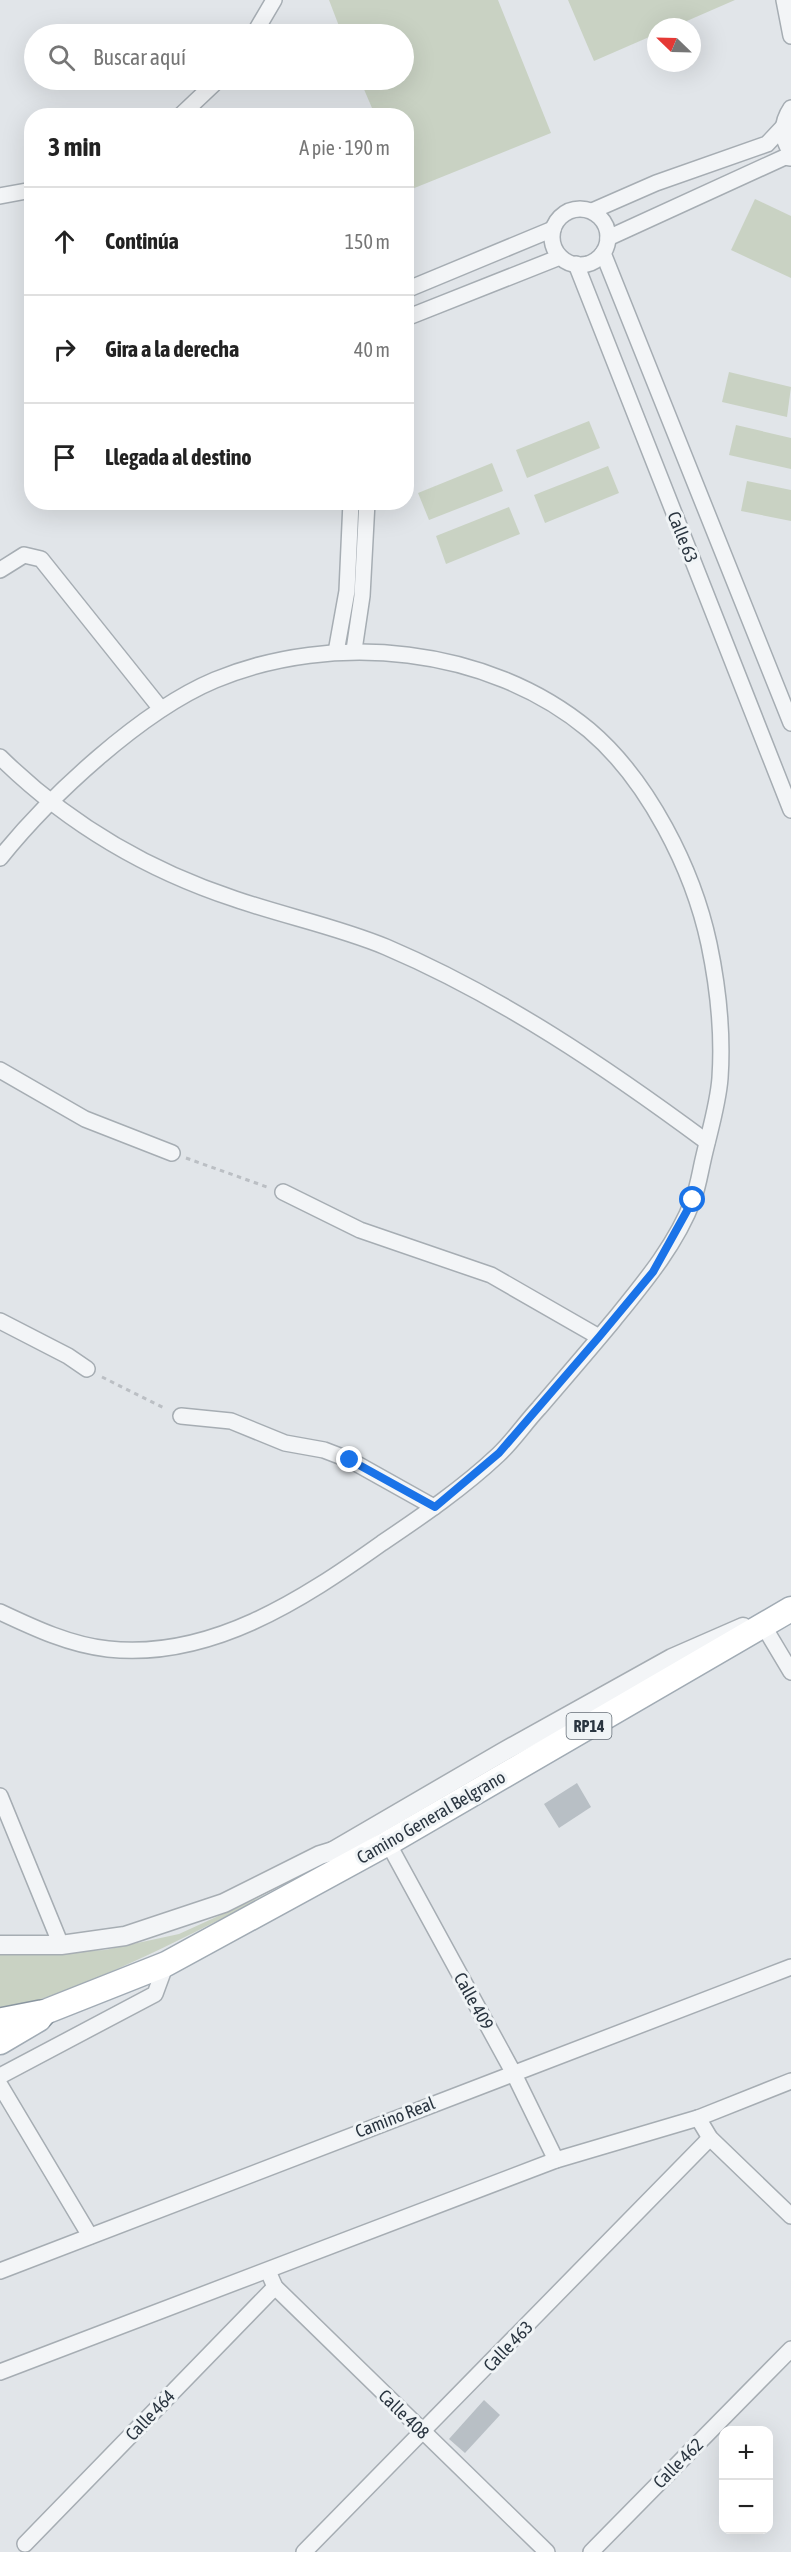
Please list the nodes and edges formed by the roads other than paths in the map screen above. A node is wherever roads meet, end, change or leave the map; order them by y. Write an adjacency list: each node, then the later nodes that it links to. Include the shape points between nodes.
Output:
1 (274, 0): 3 (street)
2 (784, 0): 4 (street)
3 (260, 24)
4 (791, 36)
5 (207, 90): 6 (street)
6 (188, 108)
7 (791, 108): 8 (street)
8 (783, 128): 9 (street); 11 (street, via 767,144)
9 (791, 153)
10 (791, 158): 12 (street, via 785,157)
11 (706, 166): 12 (street); 15 (street)
12 (717, 188): 17 (street)
13 (24, 192): 14 (street)
14 (0, 196)
15 (592, 211): 16 (street, via 564,213); 17 (street, via 604,222)
16 (553, 228): 19 (street, via 552,244); 21 (street)
17 (608, 238): 18 (street)
18 (603, 253): 20 (street, via 591,262); 29 (street, Calle 63)
19 (560, 257): 20 (street); 22 (street)
20 (576, 264): 32 (street, Calle 63)
21 (414, 287)
22 (414, 315)
23 (351, 510): 27 (street, via 347,591)
24 (367, 510): 26 (street)
25 (0, 570): 28 (street, via 24,555 41,559)
26 (354, 650): 27 (street); 35 (street, via 429,659 517,685 560,708 620,759 666,831 701,906 716,977 719,1027 720,1081)
27 (336, 652): 28 (street, via 302,655 248,668 210,682)
28 (161, 709): 31 (street, via 106,751)
29 (791, 723)
30 (0, 757): 31 (street)
31 (52, 803): 33 (street); 35 (street, via 72,820 182,879 383,946 448,974 631,1085)
32 (791, 810)
33 (0, 858)
34 (0, 1070): 36 (street, via 85,1119)
35 (707, 1142): 39 (street, via 693,1200 676,1234 653,1272)
36 (172, 1153)
37 (283, 1192): 39 (street, via 360,1230 491,1275)
38 (0, 1321): 40 (street)
39 (599, 1337): 42 (street, via 499,1453)
40 (87, 1369)
41 (181, 1416): 42 (street, via 231,1421 285,1443 324,1450)
42 (435, 1507): 44 (street, via 330,1581 247,1625 168,1650 103,1649 61,1638)
43 (791, 1609): 45 (main road, Camino General Belgrano / RP14)
44 (0, 1612)
45 (763, 1624): 46 (street); 48 (main road, Camino General Belgrano / RP14); 49 (street, via 740,1628 672,1658 502,1752)
46 (791, 1672)
47 (0, 1796): 51 (street)
48 (388, 1843): 49 (main road, Camino General Belgrano / RP14); 58 (street, Calle 409)
49 (342, 1857): 51 (street, via 125,1936); 52 (main road, Camino General Belgrano / RP14)
50 (0, 1945): 51 (street)
51 (61, 1945)
52 (166, 1964): 54 (main road, Camino General Belgrano / RP14); 59 (street, via 155,1994)
53 (791, 1967): 58 (street, Camino Real)
54 (51, 2010): 55 (highway); 56 (main road, Camino General Belgrano / RP14); 57 (main road, Camino General Belgrano / RP14)
55 (0, 2022)
56 (0, 2028)
57 (0, 2042)
58 (513, 2072): 64 (street, Calle 409); 66 (street, Camino Real)
59 (0, 2076)
60 (791, 2080): 62 (street)
61 (0, 2085): 66 (street)
62 (698, 2118): 63 (street); 64 (street)
63 (710, 2138): 65 (street); 72 (street, Calle 463)
64 (556, 2160): 68 (street)
65 (791, 2217)
66 (90, 2236): 67 (street, Camino Real)
67 (0, 2271)
68 (268, 2271): 69 (street, Calle 408); 71 (street)
69 (275, 2287): 72 (street, Calle 408); 73 (street, Calle 464)
70 (791, 2349): 76 (street, Calle 462)
71 (0, 2372)
72 (423, 2432): 74 (street, Calle 463); 75 (street, Calle 408)
73 (25, 2544)
74 (304, 2552)
75 (547, 2552)
76 (591, 2552)

